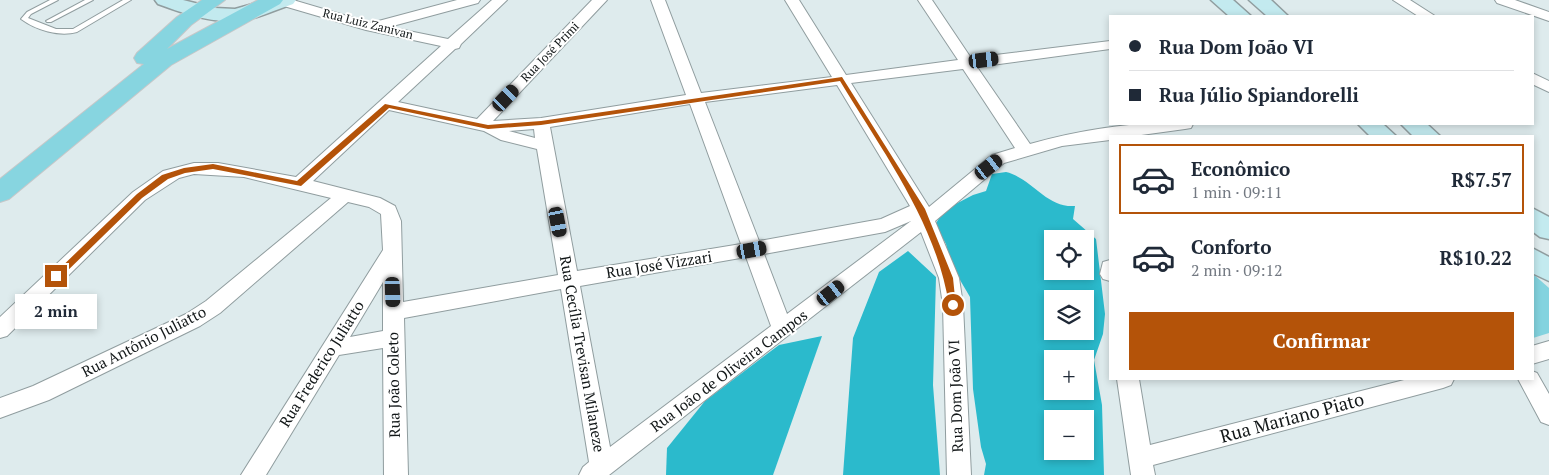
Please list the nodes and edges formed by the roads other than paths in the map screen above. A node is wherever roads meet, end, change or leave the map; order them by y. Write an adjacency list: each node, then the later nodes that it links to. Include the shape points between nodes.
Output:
1 (55, 0): 3 (lane, via 29,13 24,19 67,33)
2 (90, 0): 22 (lane)
3 (128, 0)
4 (281, 0): 17 (main road); 23 (street, Rua Luiz Zanivan)
5 (473, 0): 23 (street)
6 (500, 0): 24 (street)
7 (600, 0): 34 (street, Rua José Primi)
8 (658, 0): 28 (street)
9 (792, 0): 27 (street, Rua Dom João VI)
10 (925, 0): 26 (street)
11 (1221, 0): 18 (main road)
12 (1259, 0): 19 (main road)
13 (1400, 0): 20 (street)
14 (1502, 0): 21 (street)
15 (170, 1): 16 (main road)
16 (206, 5): 17 (main road, via 225,14); 39 (main road)
17 (246, 14): 41 (main road, via 158,64)
18 (1240, 15)
19 (1277, 15)
20 (1426, 15)
21 (1549, 17)
22 (49, 21)
23 (371, 27): 24 (street, Rua Luiz Zanivan)
24 (454, 45): 29 (street)
25 (1109, 45): 26 (street)
26 (967, 63): 27 (street); 38 (street)
27 (842, 79): 28 (street); 43 (street, Rua Dom João VI)
28 (694, 99): 30 (street); 46 (street)
29 (388, 105): 34 (street); 40 (street)
30 (541, 123): 34 (street); 37 (street, Rua Cecília Trevisan Milaneze)
31 (1177, 125): 38 (street, Rua João de Oliveira Campos, via 1061,141)
32 (1370, 125): 35 (main road)
33 (1413, 125): 36 (main road)
34 (484, 126): 37 (street)
35 (1383, 135)
36 (1427, 135)
37 (543, 145): 50 (street, Rua Cecília Trevisan Milaneze)
38 (1025, 150): 43 (street, Rua João de Oliveira Campos, via 998,159)
39 (0, 175)
40 (299, 184): 42 (street, Rua João Coleto); 53 (street, Rua João Coleto, via 213,167 184,170 165,177 139,196)
41 (0, 193)
42 (344, 196): 47 (street, Rua João Coleto, via 374,202 389,210); 61 (street, Rua Antônio Juliatto, via 213,307 193,320 50,389)
43 (923, 214): 46 (street, Rua José Vizzari, via 885,225); 52 (street, Rua João de Oliveira Campos); 67 (street, Rua Dom João VI, via 949,278 953,305)
44 (1534, 219): 45 (main road)
45 (1549, 230)
46 (752, 250): 50 (street, Rua José Vizzari); 52 (street)
47 (391, 253): 51 (street, Rua João Coleto); 55 (street, Rua Frederico Juliatto)
48 (1534, 260): 49 (main road)
49 (1549, 271)
50 (569, 280): 51 (street, Rua José Vizzari); 64 (street, Rua Cecília Trevisan Milaneze)
51 (394, 312): 54 (street, Rua João Coleto)
52 (783, 329): 64 (street, Rua João de Oliveira Campos)
53 (0, 330)
54 (394, 338): 55 (street); 66 (street, Rua João Coleto)
55 (332, 348): 65 (street, Rua Frederico Juliatto)
56 (1549, 350): 57 (street)
57 (1534, 354)
58 (1128, 380): 63 (street)
59 (1440, 380): 63 (street, Rua Mariano Piato)
60 (1530, 380): 62 (street)
61 (0, 408)
62 (1549, 415)
63 (1142, 466)
64 (596, 471)
65 (253, 475)
66 (396, 475)
67 (959, 475)

